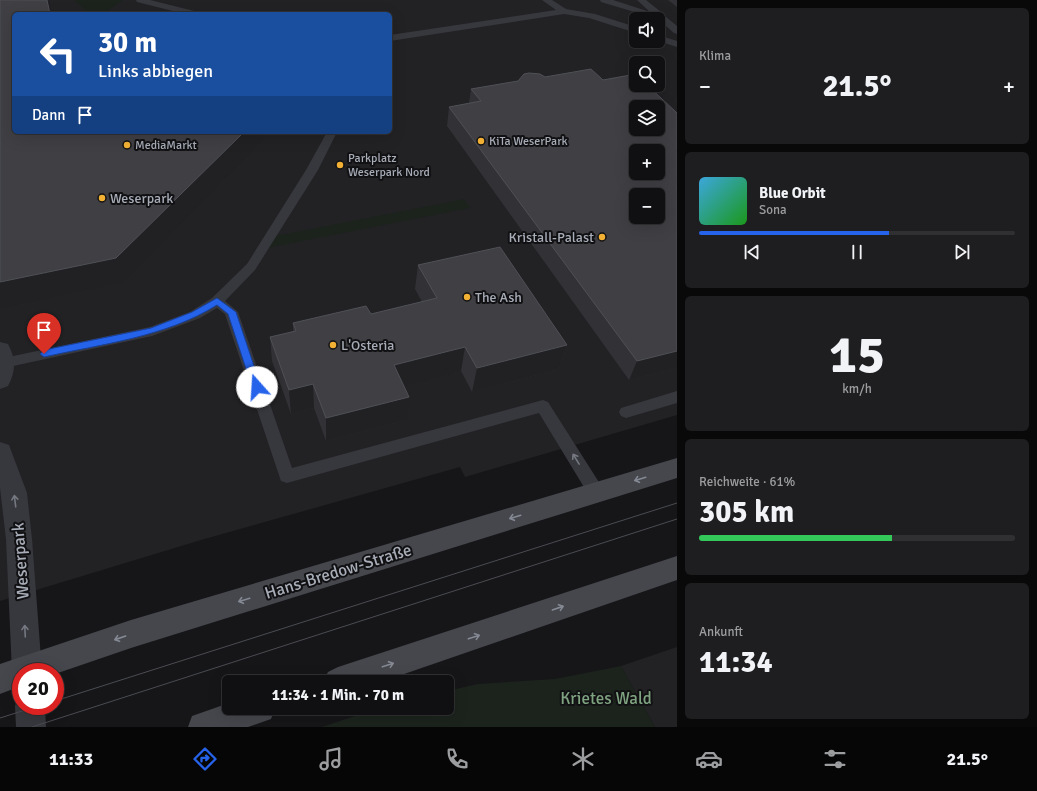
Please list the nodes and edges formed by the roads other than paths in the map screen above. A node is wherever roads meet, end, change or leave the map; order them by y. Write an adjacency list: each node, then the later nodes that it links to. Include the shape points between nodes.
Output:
1 (140, 0): 6 (lane)
2 (546, 0): 5 (lane)
3 (604, 0): 7 (lane)
4 (641, 0): 8 (lane)
5 (564, 11): 10 (lane, via 595,16); 12 (lane)
6 (187, 12)
7 (641, 12)
8 (655, 12)
9 (665, 21): 11 (lane)
10 (629, 28)
11 (677, 30)
12 (392, 38)
13 (665, 40): 14 (lane)
14 (677, 44)
15 (331, 134): 16 (lane, via 312,170 251,267)
16 (217, 301): 17 (lane, via 195,315 152,330); 22 (lane, one-way to 16, via 543,406 287,476 232,312)
17 (1, 364)
18 (677, 398): 19 (lane)
19 (626, 412)
20 (0, 452): 24 (street, Weserpark, one-way to 20, via 14,494)
21 (677, 468): 22 (main road, Hans-Bredow-Straße, one-way to 22)
22 (596, 492): 25 (main road, Hans-Bredow-Straße, one-way to 25, via 131,634)
23 (677, 568): 27 (main road, one-way to 23)
24 (26, 663)
25 (49, 663)
26 (12, 675): 28 (main road, Hans-Bredow-Straße)
27 (359, 675)
28 (0, 679)
29 (31, 715): 31 (street)
30 (239, 715): 32 (main road)
31 (32, 727)
32 (203, 727)

